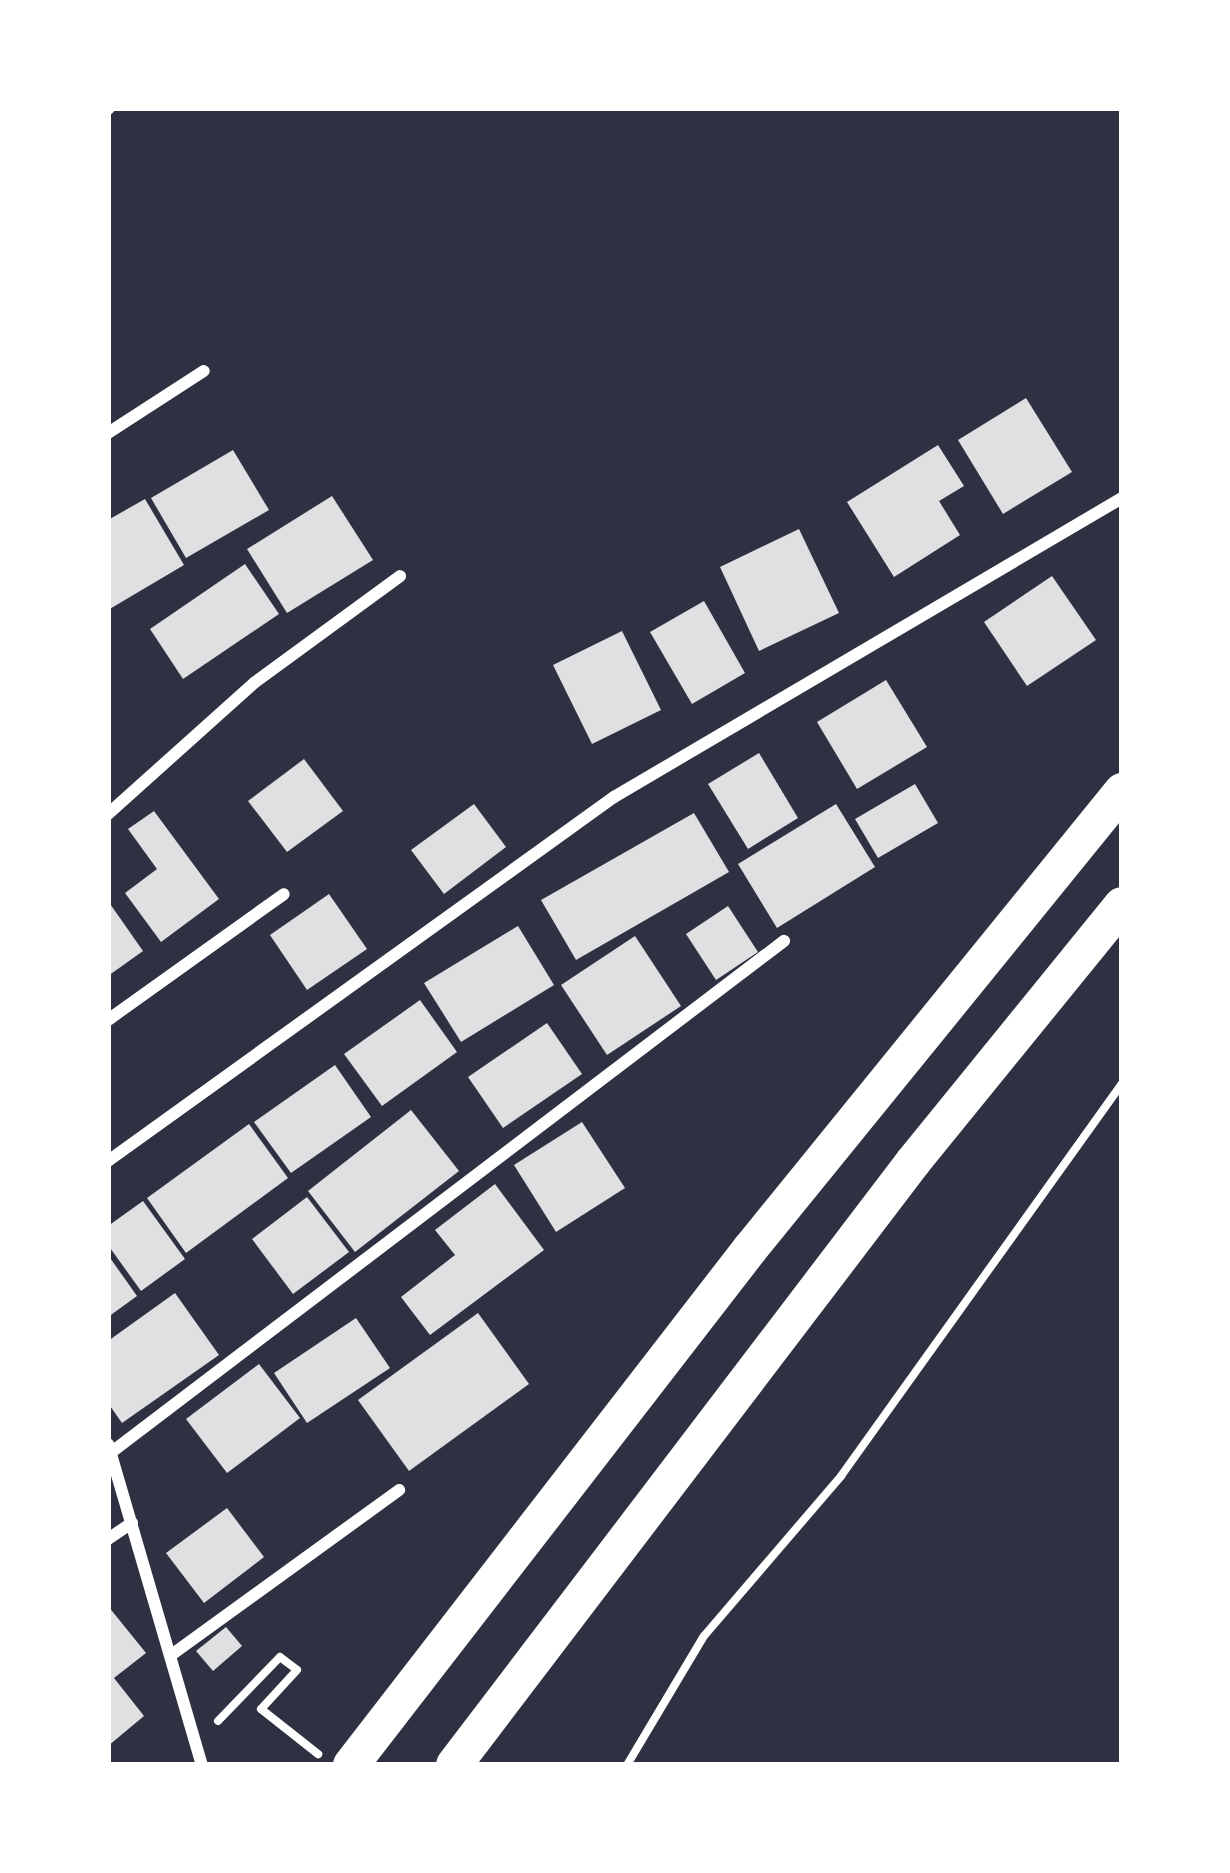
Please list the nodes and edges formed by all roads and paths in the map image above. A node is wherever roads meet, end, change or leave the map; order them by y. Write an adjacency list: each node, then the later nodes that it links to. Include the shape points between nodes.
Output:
1 (205, 370): 2 (street)
2 (108, 433)
3 (1122, 498): 12 (street, via 614,797)
4 (400, 576): 6 (street, via 254,683)
5 (1122, 790): 21 (highway, via 764,1231)
6 (108, 814)
7 (284, 894): 10 (street)
8 (1122, 905): 22 (highway, via 913,1162)
9 (784, 941): 13 (street)
10 (108, 1020)
11 (1122, 1084): 23 (path, via 841,1475 704,1636)
12 (108, 1160)
13 (110, 1447): 15 (street)
14 (399, 1490): 17 (street)
15 (132, 1523): 16 (street); 17 (street)
16 (108, 1539)
17 (174, 1653): 19 (street)
18 (231, 1716): 20 (path, via 280,1658 297,1670 261,1709)
19 (202, 1765)
20 (334, 1765)
21 (351, 1765)
22 (454, 1765)
23 (626, 1765)

